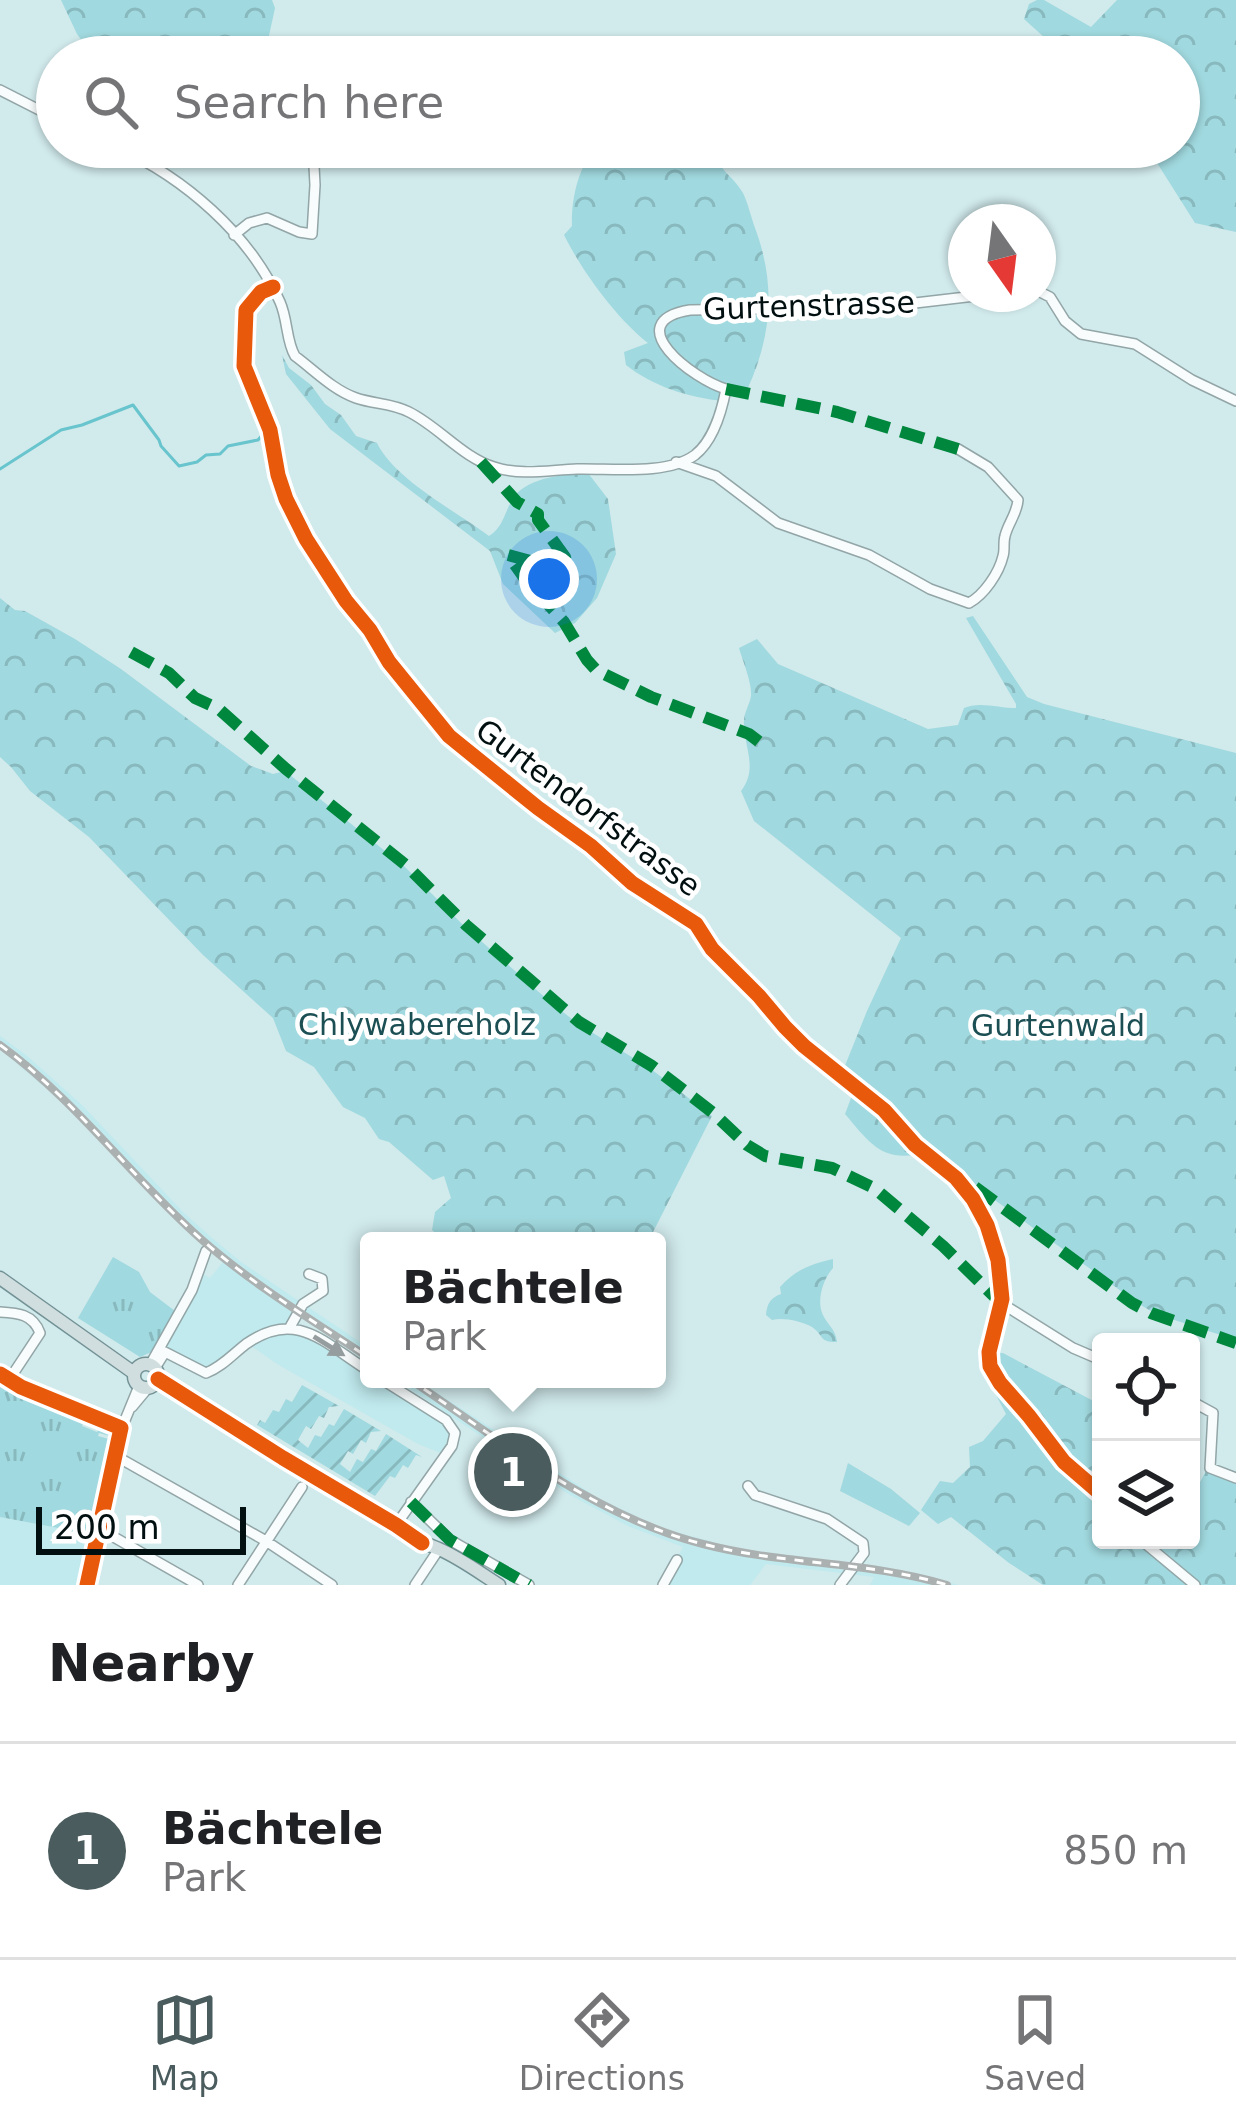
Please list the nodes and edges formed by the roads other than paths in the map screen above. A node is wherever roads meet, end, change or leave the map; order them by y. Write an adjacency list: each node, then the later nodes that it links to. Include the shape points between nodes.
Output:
1 (0, 90): 2 (street)
2 (36, 108)
3 (159, 168): 5 (street)
4 (315, 168): 5 (street, via 312,234 267,218)
5 (234, 235): 6 (street)
6 (272, 286): 11 (street, via 295,356 341,392 409,411 488,465 626,471); 15 (street, Gurtendorfstrasse, via 246,310 247,377 298,524 389,662 449,736 632,883 696,924 803,1046 956,1178 987,1225)
7 (948, 299): 11 (street, Gurtenstrasse, via 671,316 662,328 665,348 726,389 705,442)
8 (1056, 307): 9 (street, via 1076,332 1135,344)
9 (1236, 401)
10 (958, 449): 11 (street, via 1018,500 999,567 965,603 869,555 778,523 716,476)
11 (676, 462)
12 (206, 1251): 18 (street)
13 (309, 1274): 17 (street, via 322,1280 323,1291 302,1304)
14 (0, 1278): 21 (main road)
15 (1001, 1303): 19 (street); 29 (street, Gurtendorfstrasse, via 990,1366)
16 (0, 1312): 22 (street, via 21,1313 40,1333)
17 (290, 1327): 18 (street, via 260,1336 208,1373); 20 (street, one-way to 20)
18 (162, 1350): 21 (street)
19 (1092, 1356)
20 (360, 1365)
21 (147, 1376): 25 (street); 32 (main road)
22 (4, 1377): 25 (street)
23 (395, 1388): 31 (street, via 454,1433)
24 (1200, 1406): 27 (street, via 1213,1413 1210,1468)
25 (121, 1428): 26 (street)
26 (114, 1455): 33 (street); 34 (street)
27 (1236, 1478)
28 (748, 1486): 46 (street, via 863,1543)
29 (1092, 1486)
30 (302, 1487): 34 (street)
31 (411, 1502): 32 (street); 44 (street, via 450,1540)
32 (396, 1525): 35 (main road)
33 (98, 1528): 38 (street); 39 (street)
34 (266, 1540): 40 (street); 41 (street)
35 (439, 1549): 42 (street); 43 (main road)
36 (1152, 1549): 47 (street)
37 (677, 1560): 45 (street)
38 (87, 1585)
39 (198, 1585)
40 (238, 1585)
41 (332, 1585)
42 (415, 1585)
43 (500, 1585)
44 (529, 1585)
45 (663, 1585)
46 (839, 1585)
47 (1195, 1585)

